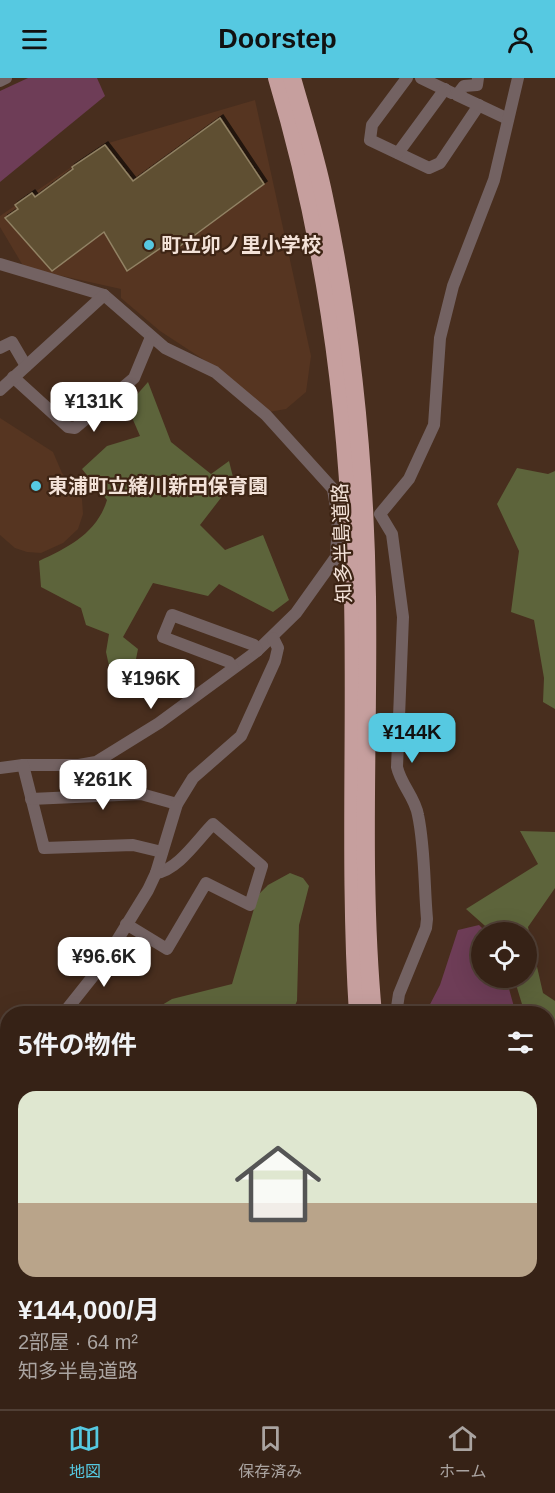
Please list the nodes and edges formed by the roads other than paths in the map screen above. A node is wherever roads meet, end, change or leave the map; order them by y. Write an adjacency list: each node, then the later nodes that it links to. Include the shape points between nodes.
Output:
1 (6, 78): 8 (street)
2 (277, 78): 32 (highway, 知多半島道路, via 309,199 340,402 353,595 352,867)
3 (292, 78): 33 (highway, 知多半島道路, via 324,196 354,387 366,584 366,867)
4 (407, 78): 13 (street, via 372,125 370,140)
5 (421, 78): 9 (street)
6 (478, 78): 10 (street, via 477,85 464,86)
7 (518, 78): 12 (street)
8 (0, 81)
9 (445, 89): 10 (street); 13 (street)
10 (458, 95): 11 (street)
11 (479, 105): 12 (street); 13 (street, via 436,166 429,168)
12 (508, 119): 34 (street, via 494,180 453,286 440,338 434,425 409,479 380,514 392,534 403,617 397,767 416,805 427,919)
13 (398, 153)
14 (0, 264): 15 (street)
15 (104, 295): 16 (street); 18 (street)
16 (151, 337): 19 (street, via 134,378 75,428 68,427); 21 (street, via 224,379 266,415 333,489 338,520 336,557)
17 (0, 347): 18 (street, via 12,342)
18 (26, 366): 19 (street)
19 (13, 377): 20 (street)
20 (0, 390)
21 (273, 638): 22 (street); 27 (street, via 278,648 275,661 241,736 193,778)
22 (257, 651): 23 (street); 23 (street, via 254,645 172,615 164,637 228,662)
23 (233, 668): 24 (street, via 159,723 96,762)
24 (23, 765): 25 (street); 26 (street)
25 (0, 768)
26 (31, 799): 27 (street, via 141,794); 28 (street, via 44,848 133,845)
27 (177, 804): 28 (street)
28 (162, 852): 29 (street)
29 (156, 873): 30 (street); 30 (street, via 175,864 213,824 262,866 250,905 206,883 167,949)
30 (126, 924): 31 (street, via 92,979)
31 (70, 1006)
32 (358, 1006)
33 (373, 1006)
34 (397, 1006)

